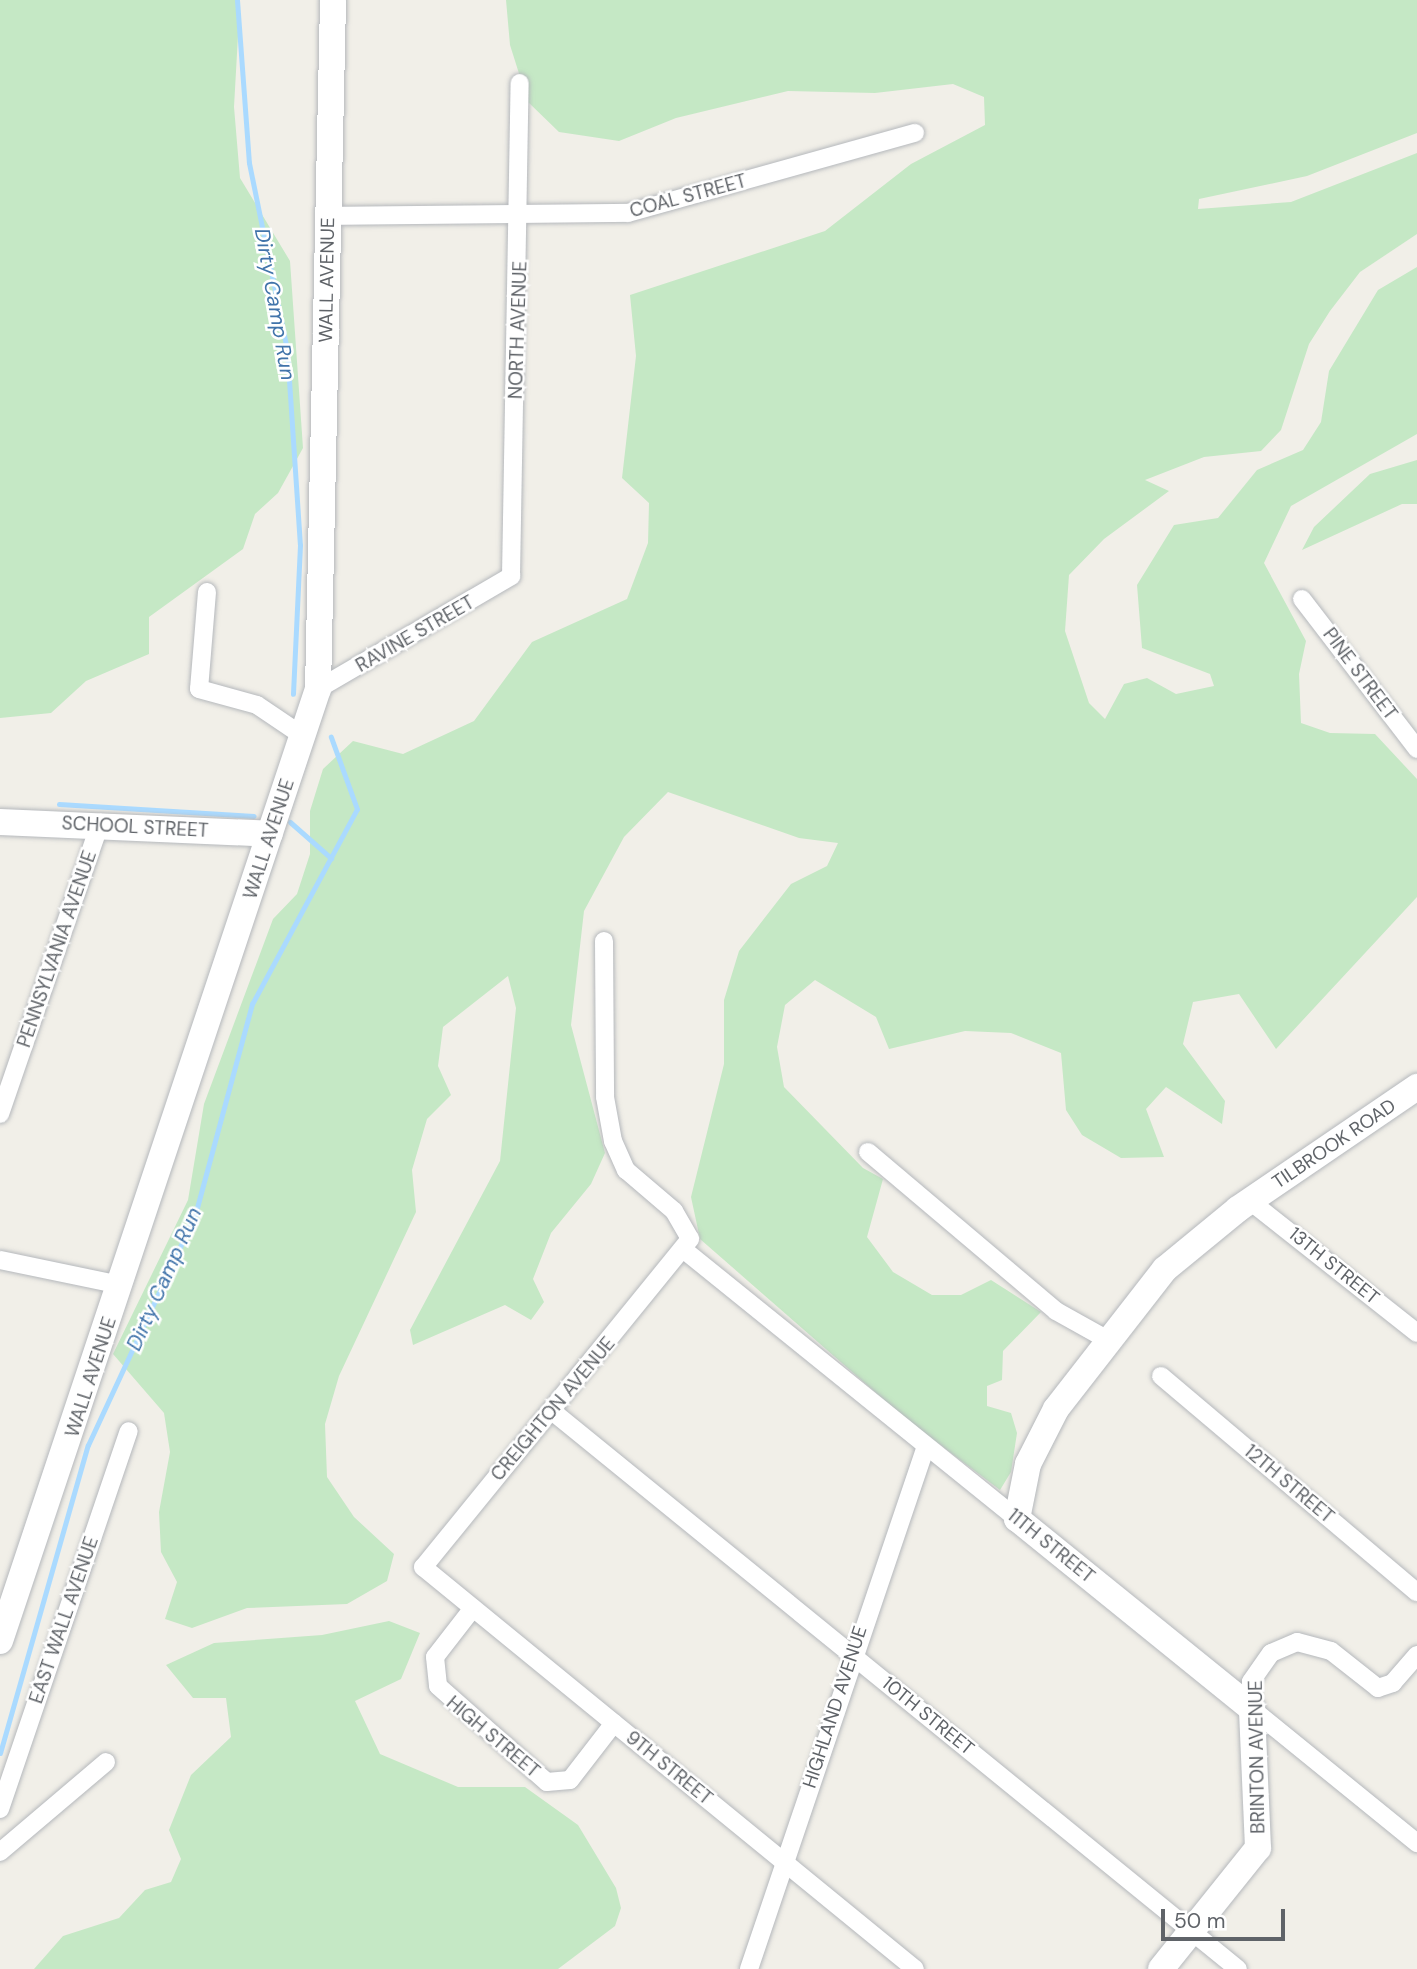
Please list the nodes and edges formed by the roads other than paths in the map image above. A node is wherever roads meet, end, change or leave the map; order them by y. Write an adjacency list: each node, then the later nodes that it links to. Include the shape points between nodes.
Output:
1 (333, 0): 5 (street, WALL AVENUE)
2 (520, 83): 4 (street, NORTH AVENUE)
3 (915, 133): 4 (street, COAL STREET, via 628,213)
4 (521, 215): 5 (street, COAL STREET); 6 (street, NORTH AVENUE)
5 (328, 216): 9 (street, WALL AVENUE)
6 (511, 576): 9 (street, RAVINE STREET)
7 (207, 592): 10 (street, via 199,689 257,705)
8 (1302, 599): 11 (street, PINE STREET)
9 (318, 690): 10 (street, WALL AVENUE)
10 (303, 736): 14 (street, WALL AVENUE)
11 (1417, 749)
12 (0, 822): 13 (street, SCHOOL STREET)
13 (100, 823): 14 (street, SCHOOL STREET); 17 (street, PENNSYLVANIA AVENUE)
14 (270, 834): 22 (street, WALL AVENUE)
15 (604, 941): 20 (street, via 605,1097 613,1141 626,1170 687,1226)
16 (1417, 1087): 19 (street, TILBROOK ROAD)
17 (0, 1114)
18 (868, 1152): 24 (street, via 1016,1279)
19 (1250, 1201): 23 (street, 13TH STREET); 24 (street, via 1164,1269)
20 (684, 1250): 26 (street, CREIGHTON AVENUE); 28 (street, 11TH STREET)
21 (0, 1260): 22 (street)
22 (121, 1284): 33 (street, WALL AVENUE)
23 (1417, 1333)
24 (1108, 1340): 29 (street, via 1038,1436)
25 (1161, 1376): 31 (street, 12TH STREET)
26 (552, 1411): 30 (street, CREIGHTON AVENUE); 34 (street, 10TH STREET)
27 (129, 1431): 39 (street, EAST WALL AVENUE)
28 (926, 1446): 29 (street, 11TH STREET); 34 (street, HIGHLAND AVENUE)
29 (1017, 1519): 36 (street, 11TH STREET)
30 (423, 1567): 32 (street, 9TH STREET)
31 (1417, 1592)
32 (473, 1608): 37 (street, 9TH STREET); 37 (street, HIGH STREET, via 435,1657 438,1686 536,1774 553,1784 570,1780)
33 (0, 1641)
34 (852, 1655): 42 (street, HIGHLAND AVENUE); 43 (street, 10TH STREET)
35 (1417, 1655): 36 (street, BRINTON AVENUE, via 1393,1683 1378,1688 1320,1645 1283,1646 1254,1672)
36 (1252, 1709): 40 (street, 11TH STREET); 43 (street, BRINTON AVENUE, via 1258,1848)
37 (614, 1723): 42 (street, 9TH STREET)
38 (106, 1762): 41 (street)
39 (0, 1809)
40 (1417, 1843)
41 (0, 1852)
42 (784, 1862): 44 (street, HIGHLAND AVENUE); 45 (street, 9TH STREET)
43 (1192, 1931): 46 (street, BRINTON AVENUE); 47 (street, 10TH STREET)
44 (749, 1969)
45 (915, 1969)
46 (1161, 1969)
47 (1238, 1969)

